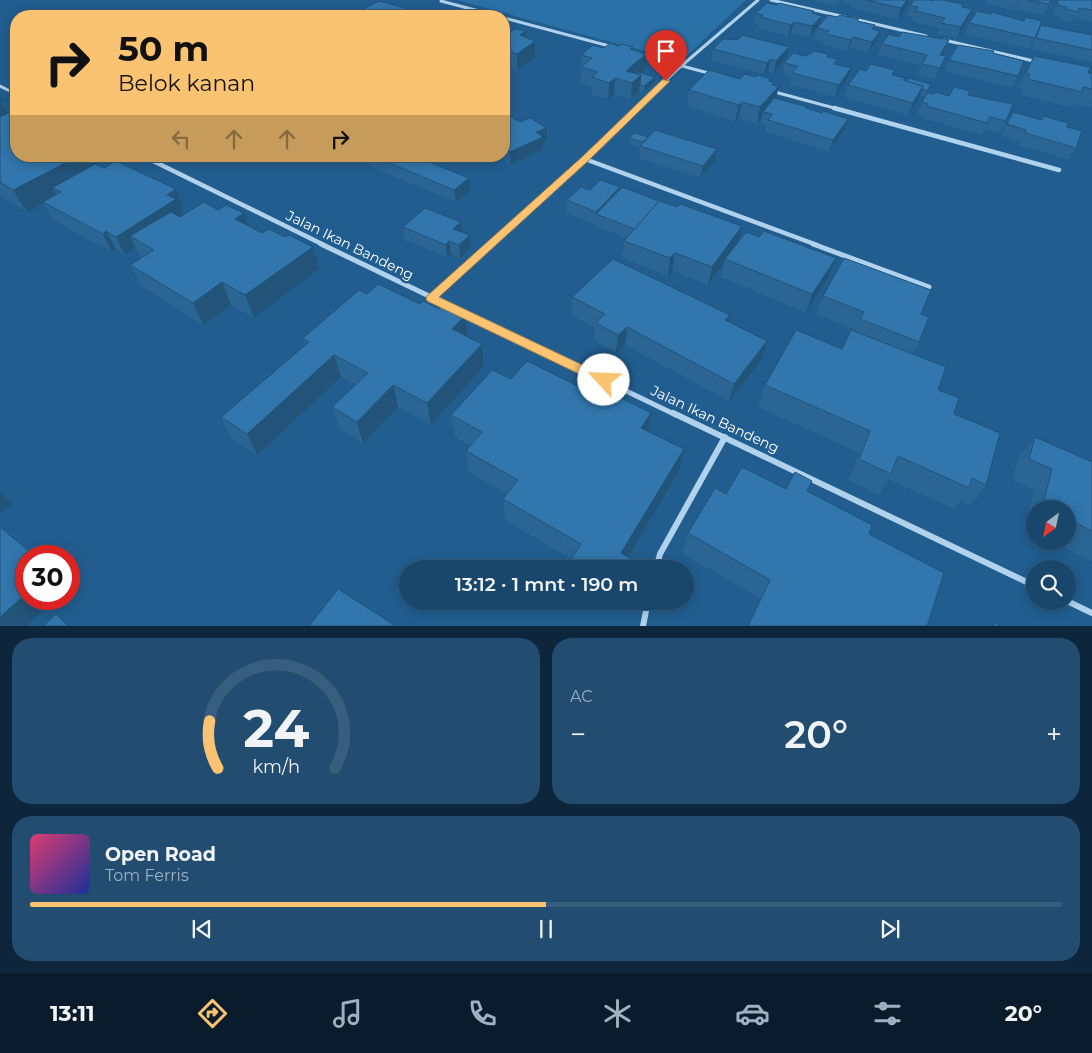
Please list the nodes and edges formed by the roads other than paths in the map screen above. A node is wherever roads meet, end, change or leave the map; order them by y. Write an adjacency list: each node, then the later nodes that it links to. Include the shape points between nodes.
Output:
1 (758, 0): 11 (street)
2 (771, 0): 6 (street)
3 (441, 1): 4 (street)
4 (475, 10)
5 (510, 20): 8 (street)
6 (933, 38)
7 (943, 40): 10 (street)
8 (616, 48)
9 (635, 53): 11 (street)
10 (1039, 63)
11 (682, 66): 12 (street); 14 (street)
12 (719, 76)
13 (767, 89): 16 (street)
14 (585, 159): 17 (street); 18 (street)
15 (155, 162): 18 (street, Jalan Ikan Bandeng)
16 (1059, 170)
17 (929, 287)
18 (431, 298): 19 (street, Jalan Ikan Bandeng)
19 (725, 437): 20 (street); 21 (street, Jalan Ikan Bandeng)
20 (658, 560)
21 (1026, 582)
22 (1076, 605): 24 (street)
23 (646, 610): 25 (street)
24 (1092, 613)
25 (643, 626)

